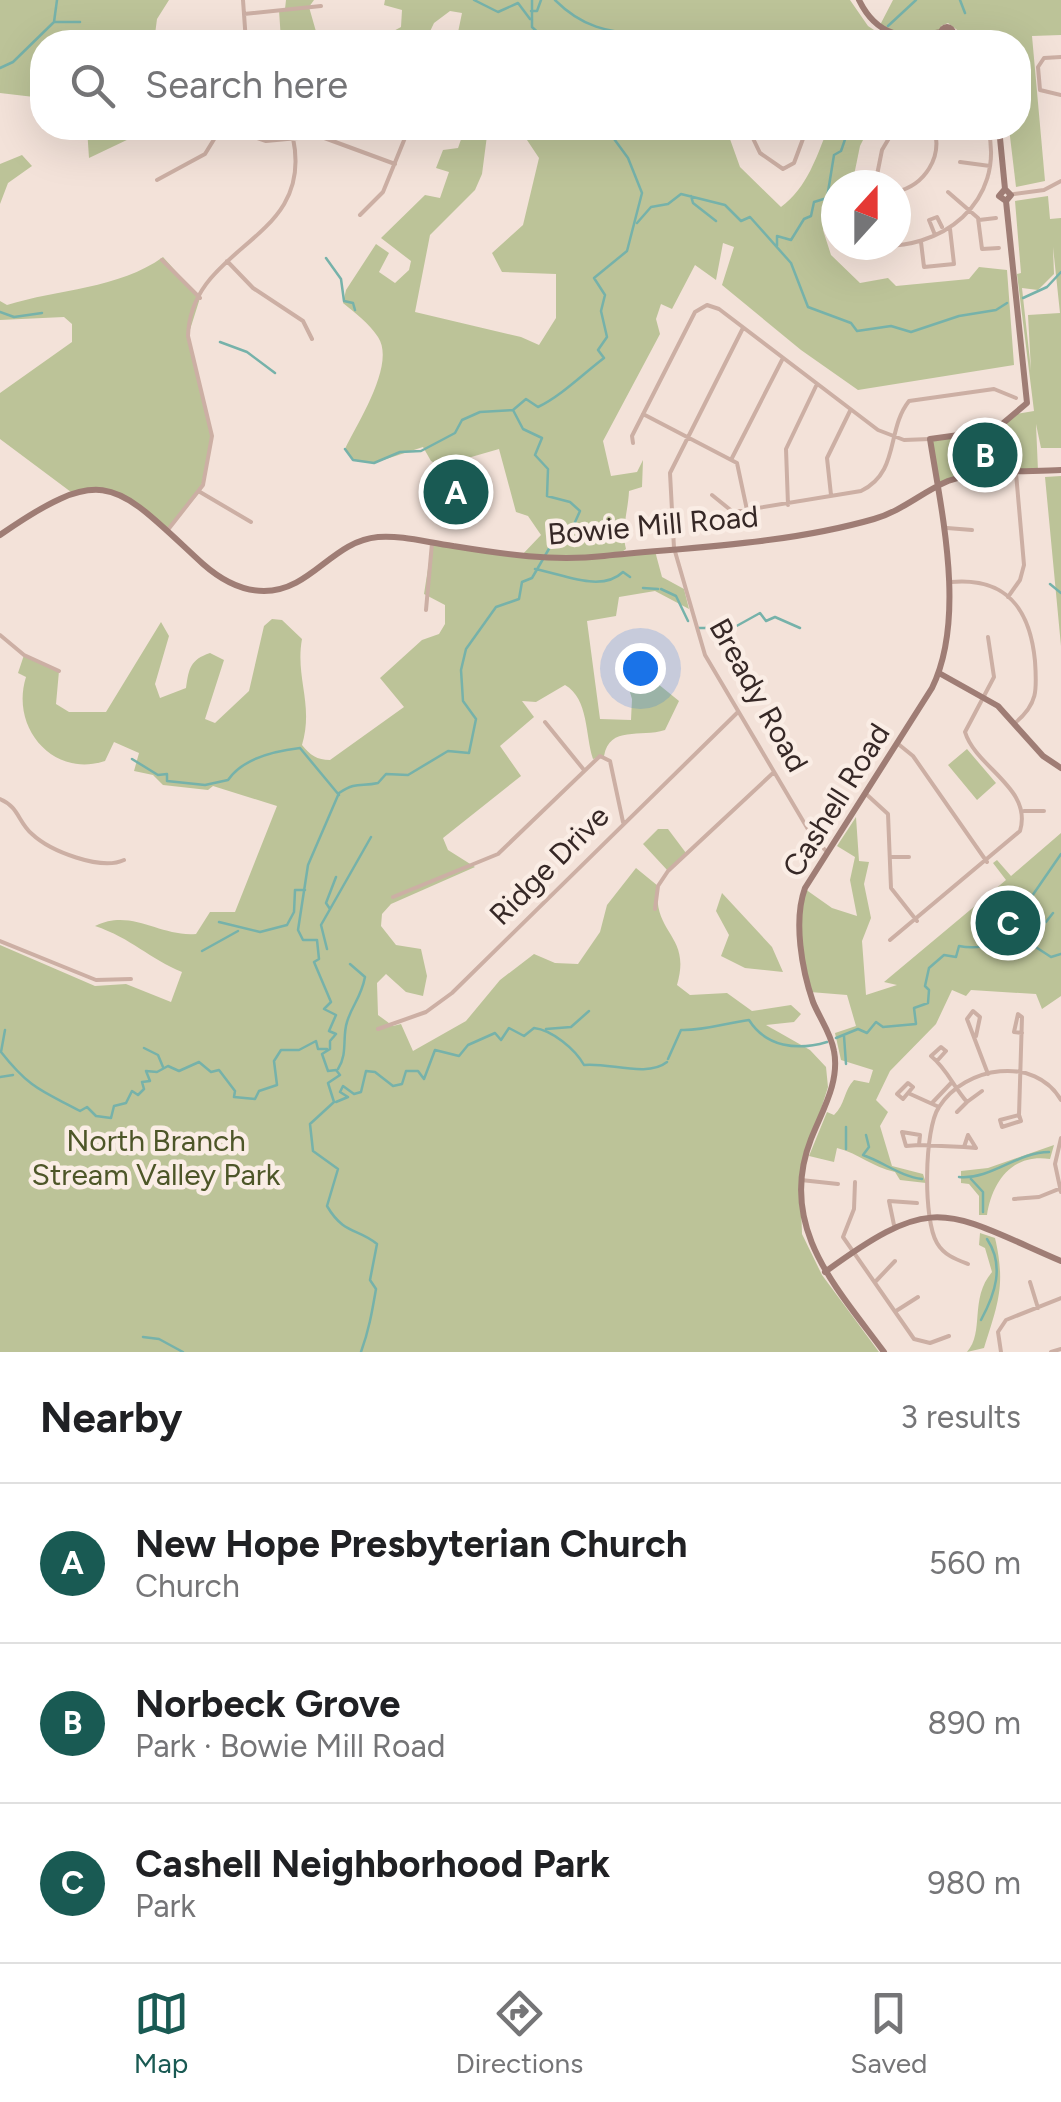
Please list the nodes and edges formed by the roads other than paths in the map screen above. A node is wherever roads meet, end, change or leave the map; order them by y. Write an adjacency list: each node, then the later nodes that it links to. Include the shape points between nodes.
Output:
1 (243, 0): 4 (street)
2 (859, 0): 6 (street)
3 (321, 6): 4 (street)
4 (244, 14): 5 (street)
5 (245, 30)
6 (884, 30)
7 (1061, 57): 8 (street, via 1044,58 1038,67 1040,90)
8 (1061, 95)
9 (216, 140): 23 (street, via 205,154)
10 (292, 140): 40 (street, via 298,172 286,207)
11 (330, 140): 20 (street)
12 (404, 140): 20 (street)
13 (753, 140): 14 (street, via 783,169 794,163)
14 (803, 140)
15 (888, 140): 22 (street)
16 (935, 140): 25 (street, via 927,173)
17 (989, 140): 21 (street)
18 (999, 140): 28 (street)
19 (960, 162): 21 (street)
20 (395, 164): 30 (street, via 383,192)
21 (990, 166): 27 (street)
22 (878, 170)
23 (158, 180)
24 (1061, 180): 28 (street, via 1044,190)
25 (911, 187)
26 (948, 192): 29 (street)
27 (982, 192): 28 (street); 29 (street)
28 (1005, 195): 48 (street)
29 (970, 210): 32 (street); 34 (street)
30 (360, 215)
31 (996, 218): 32 (street)
32 (979, 220): 38 (street, via 982,249)
33 (942, 227): 35 (street, via 936,216 929,220)
34 (950, 229): 35 (street); 42 (street)
35 (936, 235): 36 (street)
36 (921, 240): 37 (street); 42 (street, via 924,266)
37 (911, 242)
38 (999, 248)
39 (162, 260): 43 (street)
40 (227, 260): 43 (street); 45 (street, via 252,288 303,321)
41 (963, 263): 42 (street)
42 (954, 264)
43 (200, 298): 59 (street, via 188,336 212,429)
44 (743, 328): 46 (street); 50 (street, via 714,306 698,308); 51 (street, Bready Road)
45 (312, 339)
46 (783, 358): 47 (street); 55 (street)
47 (817, 384): 49 (street); 62 (street, via 786,449)
48 (1020, 396): 52 (street, via 994,389 909,401); 53 (street, via 1028,402 996,430)
49 (850, 411): 52 (street); 61 (street, via 827,458)
50 (643, 414): 51 (street); 54 (street)
51 (688, 436): 55 (street); 70 (street, Bready Road, via 669,476)
52 (896, 438): 53 (street); 61 (street, via 875,482)
53 (933, 442): 58 (street, Cashell Road)
54 (633, 443)
55 (732, 458): 63 (street, via 742,474)
56 (1061, 470): 57 (street, Bowie Mill Road)
57 (1016, 473): 58 (street, Bowie Mill Road); 72 (street, via 1024,565)
58 (938, 486): 65 (street, Cashell Road); 70 (street, Bowie Mill Road, via 874,519 798,536)
59 (200, 492): 64 (street); 67 (street)
60 (712, 495): 63 (street, via 727,511)
61 (832, 496): 62 (street)
62 (788, 505): 63 (street)
63 (747, 510)
64 (251, 522)
65 (942, 529): 66 (street); 71 (street, Cashell Road)
66 (972, 530)
67 (167, 531): 68 (street, Bowie Mill Road, via 127,496 92,488 52,500); 69 (street, Bowie Mill Road, via 218,576 256,591 290,587 368,539)
68 (0, 536)
69 (432, 543): 70 (street, Bowie Mill Road, via 542,558); 73 (street)
70 (674, 548): 79 (street, Bready Road, via 697,639)
71 (947, 583): 72 (street, via 982,582); 77 (street, Cashell Road, via 949,634)
72 (1008, 597): 81 (street, via 1030,628 1038,692)
73 (426, 610)
74 (0, 635): 76 (street)
75 (988, 637): 78 (street, via 994,674)
76 (59, 671)
77 (940, 673): 78 (street); 82 (street, Cashell Road)
78 (984, 695): 81 (street); 88 (street, via 966,723 966,738)
79 (738, 712): 85 (street, Bready Road); 90 (street, Ridge Drive)
80 (545, 722): 84 (street)
81 (1015, 724): 83 (street)
82 (898, 743): 86 (street, Cashell Road); 95 (street)
83 (1061, 768)
84 (584, 770): 90 (street, via 600,756 610,761); 96 (street, via 498,854)
85 (774, 772): 91 (street, Bready Road); 97 (street, via 668,871)
86 (865, 793): 91 (street, Cashell Road); 92 (street, via 888,814)
87 (0, 800): 94 (street, via 14,807 36,838 102,864)
88 (1023, 811): 89 (street); 95 (street, via 1018,835)
89 (1044, 811)
90 (624, 822): 102 (street, Ridge Drive, via 446,999)
91 (827, 852): 124 (street, Cashell Road, via 801,898 799,928 810,992 834,1050 835,1076)
92 (890, 856): 93 (street); 98 (street, via 891,888)
93 (908, 857)
94 (124, 860)
95 (987, 862): 98 (street)
96 (394, 897)
97 (655, 909)
98 (917, 921): 99 (street)
99 (890, 940)
100 (0, 941): 101 (street, via 96,980)
101 (131, 979)
102 (378, 1028)
103 (1022, 1032): 106 (street)
104 (976, 1036): 107 (street)
105 (937, 1060): 108 (street)
106 (1021, 1070): 107 (street); 110 (street); 119 (street)
107 (988, 1076): 111 (street)
108 (952, 1082): 111 (street); 116 (street)
109 (1061, 1082): 110 (street)
110 (1054, 1088): 114 (street)
111 (956, 1089): 115 (street); 117 (street)
112 (982, 1090): 115 (street)
113 (908, 1093): 116 (street)
114 (1061, 1100)
115 (967, 1102): 118 (street)
116 (932, 1103): 117 (street)
117 (939, 1107): 122 (street)
118 (957, 1112)
119 (1020, 1118)
120 (1061, 1138): 127 (street, via 1055,1164)
121 (919, 1145): 122 (street)
122 (928, 1146): 123 (street); 132 (street)
123 (964, 1147)
124 (801, 1180): 126 (street); 138 (street, Cashell Road, via 807,1238)
125 (855, 1182): 134 (street, via 843,1237)
126 (838, 1184)
127 (1060, 1190): 129 (street)
128 (887, 1192): 130 (street)
129 (1014, 1199)
130 (889, 1202): 131 (street); 133 (street)
131 (918, 1203)
132 (932, 1216): 133 (street); 136 (street, via 975,1223); 137 (street, via 938,1246)
133 (894, 1224): 134 (street)
134 (853, 1252): 138 (street); 139 (street)
135 (895, 1261): 139 (street)
136 (1061, 1261)
137 (968, 1264)
138 (825, 1272): 147 (street, Cashell Road)
139 (876, 1281): 144 (street)
140 (1030, 1282): 143 (street)
141 (918, 1297): 144 (street)
142 (1061, 1298): 143 (street)
143 (1038, 1308): 148 (street, via 1006,1320 998,1332)
144 (896, 1311): 145 (street, via 918,1342)
145 (949, 1336)
146 (1061, 1348): 149 (street)
147 (884, 1352)
148 (1001, 1352)
149 (1050, 1352)

